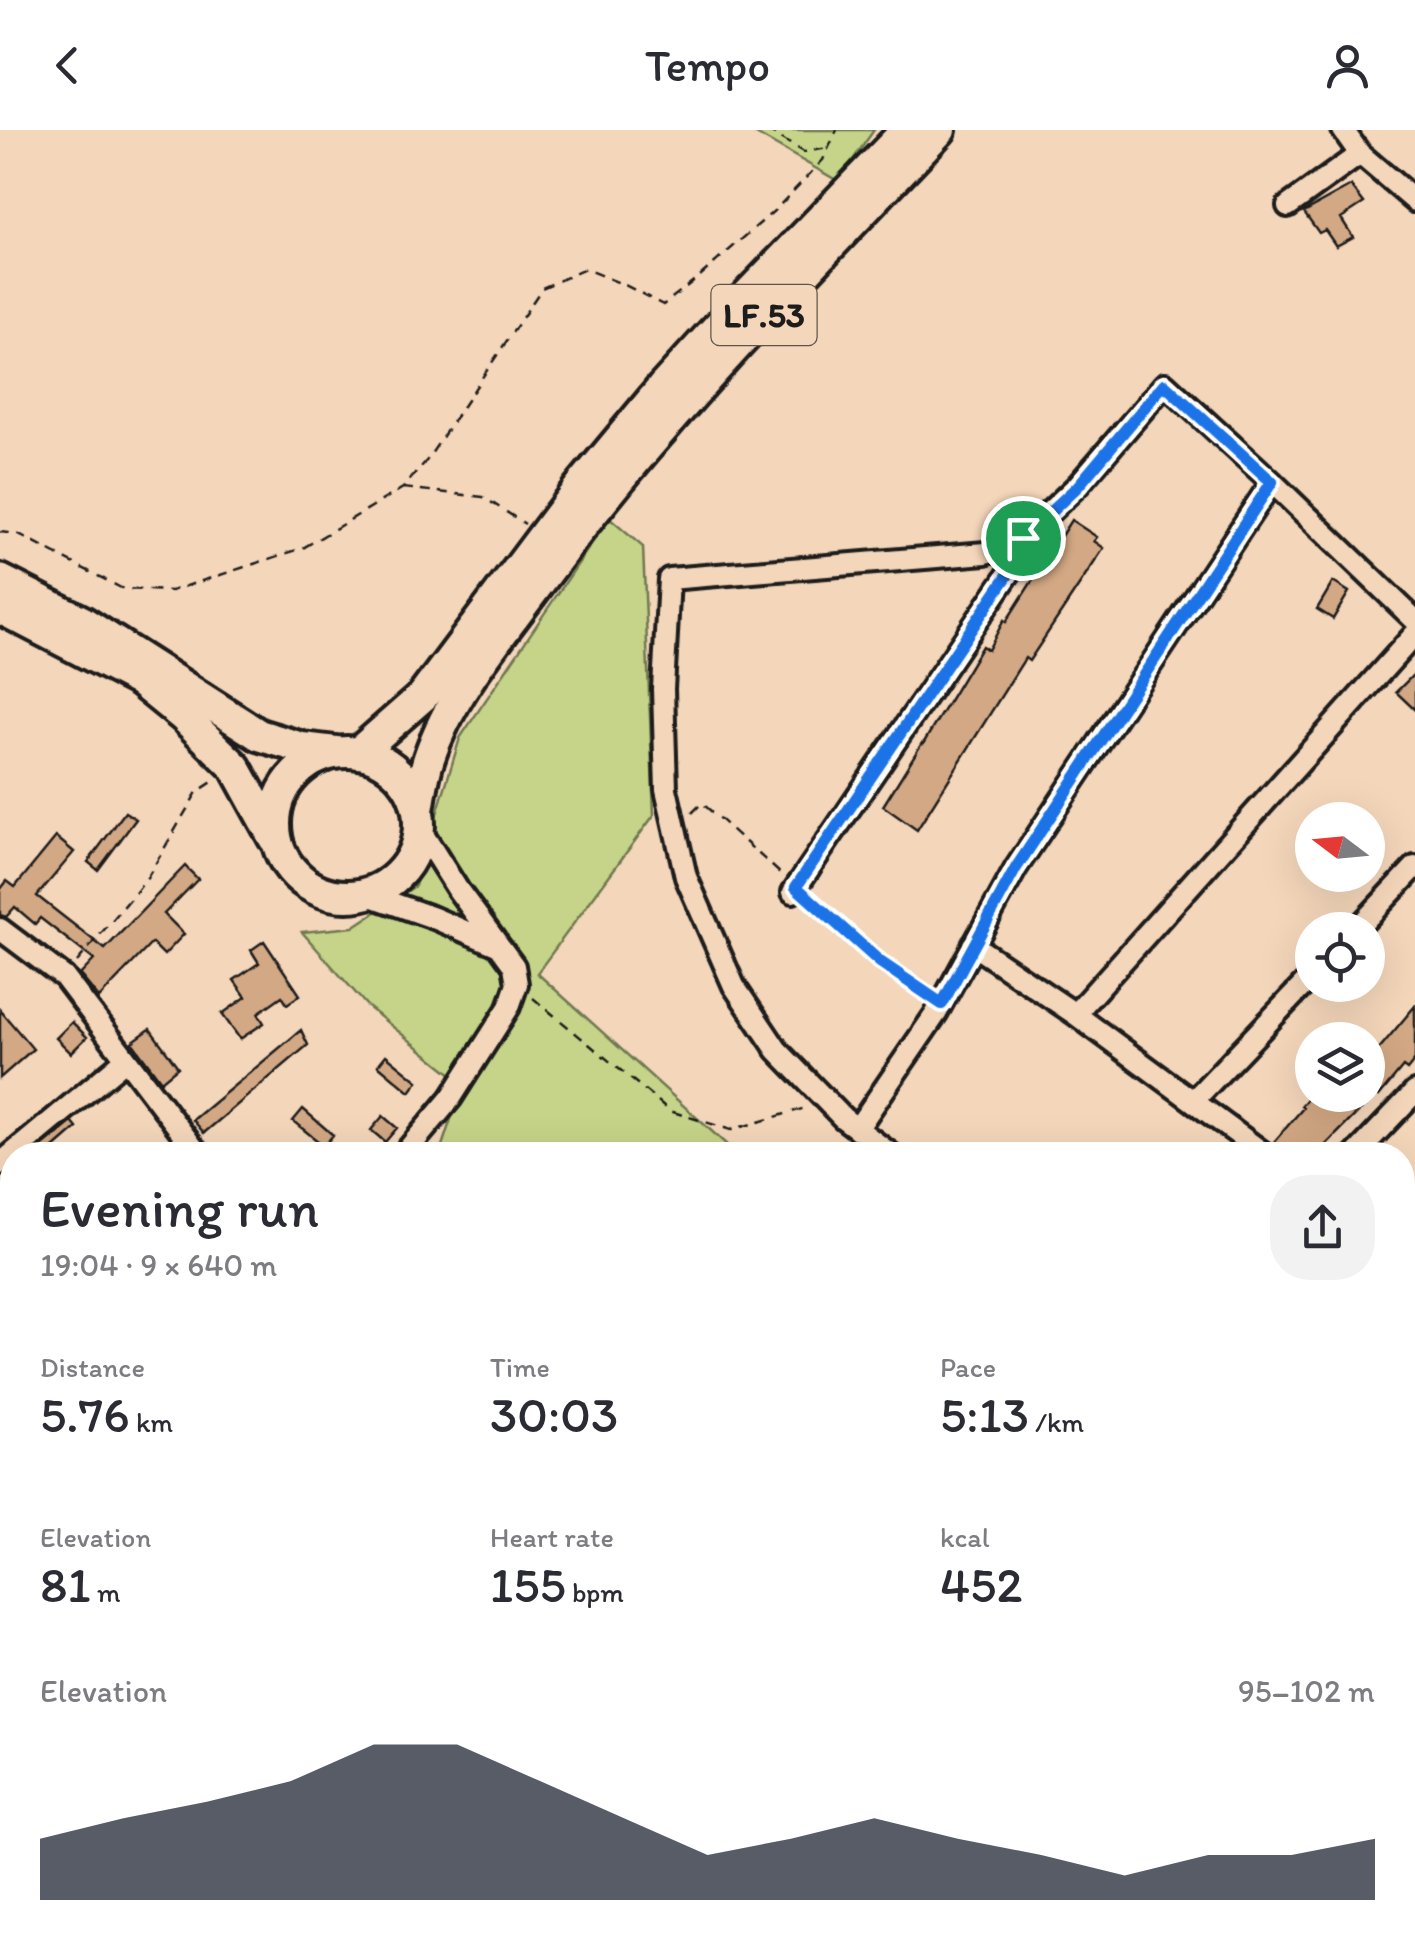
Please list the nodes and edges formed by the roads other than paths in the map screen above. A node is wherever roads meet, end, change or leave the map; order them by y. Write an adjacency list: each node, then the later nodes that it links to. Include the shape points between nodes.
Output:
1 (907, 130): 13 (highway, LF.53, via 662,388 423,696)
2 (940, 130): 14 (highway, LF.53, via 718,364 572,538 447,714 428,760)
3 (1343, 130): 4 (street)
4 (1360, 154): 5 (street); 6 (street)
5 (1415, 202)
6 (1288, 206)
7 (1272, 482): 8 (street, via 1164,384 1078,486); 11 (street); 21 (street, via 1016,868)
8 (1023, 538): 17 (street, via 1014,566); 28 (street, via 986,553 669,579 662,689 666,789 686,877 734,986 778,1050)
9 (0, 580): 13 (highway, via 83,622 259,735)
10 (0, 608): 15 (highway, via 140,681 183,716 235,768)
11 (1415, 620)
12 (1415, 634): 24 (street)
13 (348, 752): 14 (highway, via 375,758 403,778); 15 (highway, LF.53, via 318,758 287,784 278,802)
14 (418, 819): 18 (highway, LF.53, via 403,870); 22 (street)
15 (278, 844): 18 (highway, via 287,864 321,892)
16 (1415, 868): 19 (street)
17 (795, 888)
18 (366, 894): 22 (street)
19 (1373, 912)
20 (0, 930): 25 (street, via 64,978)
21 (973, 945): 24 (street); 28 (street, via 942,1004)
22 (499, 946): 31 (street, via 514,966 508,1006 451,1098)
23 (1295, 994): 27 (street)
24 (1075, 1014): 27 (street)
25 (125, 1060): 29 (street); 30 (street)
26 (1415, 1092): 34 (street)
27 (1193, 1102): 33 (street)
28 (857, 1128): 32 (street)
29 (26, 1142)
30 (189, 1142)
31 (413, 1142)
32 (875, 1142)
33 (1248, 1142)
34 (1367, 1142)

